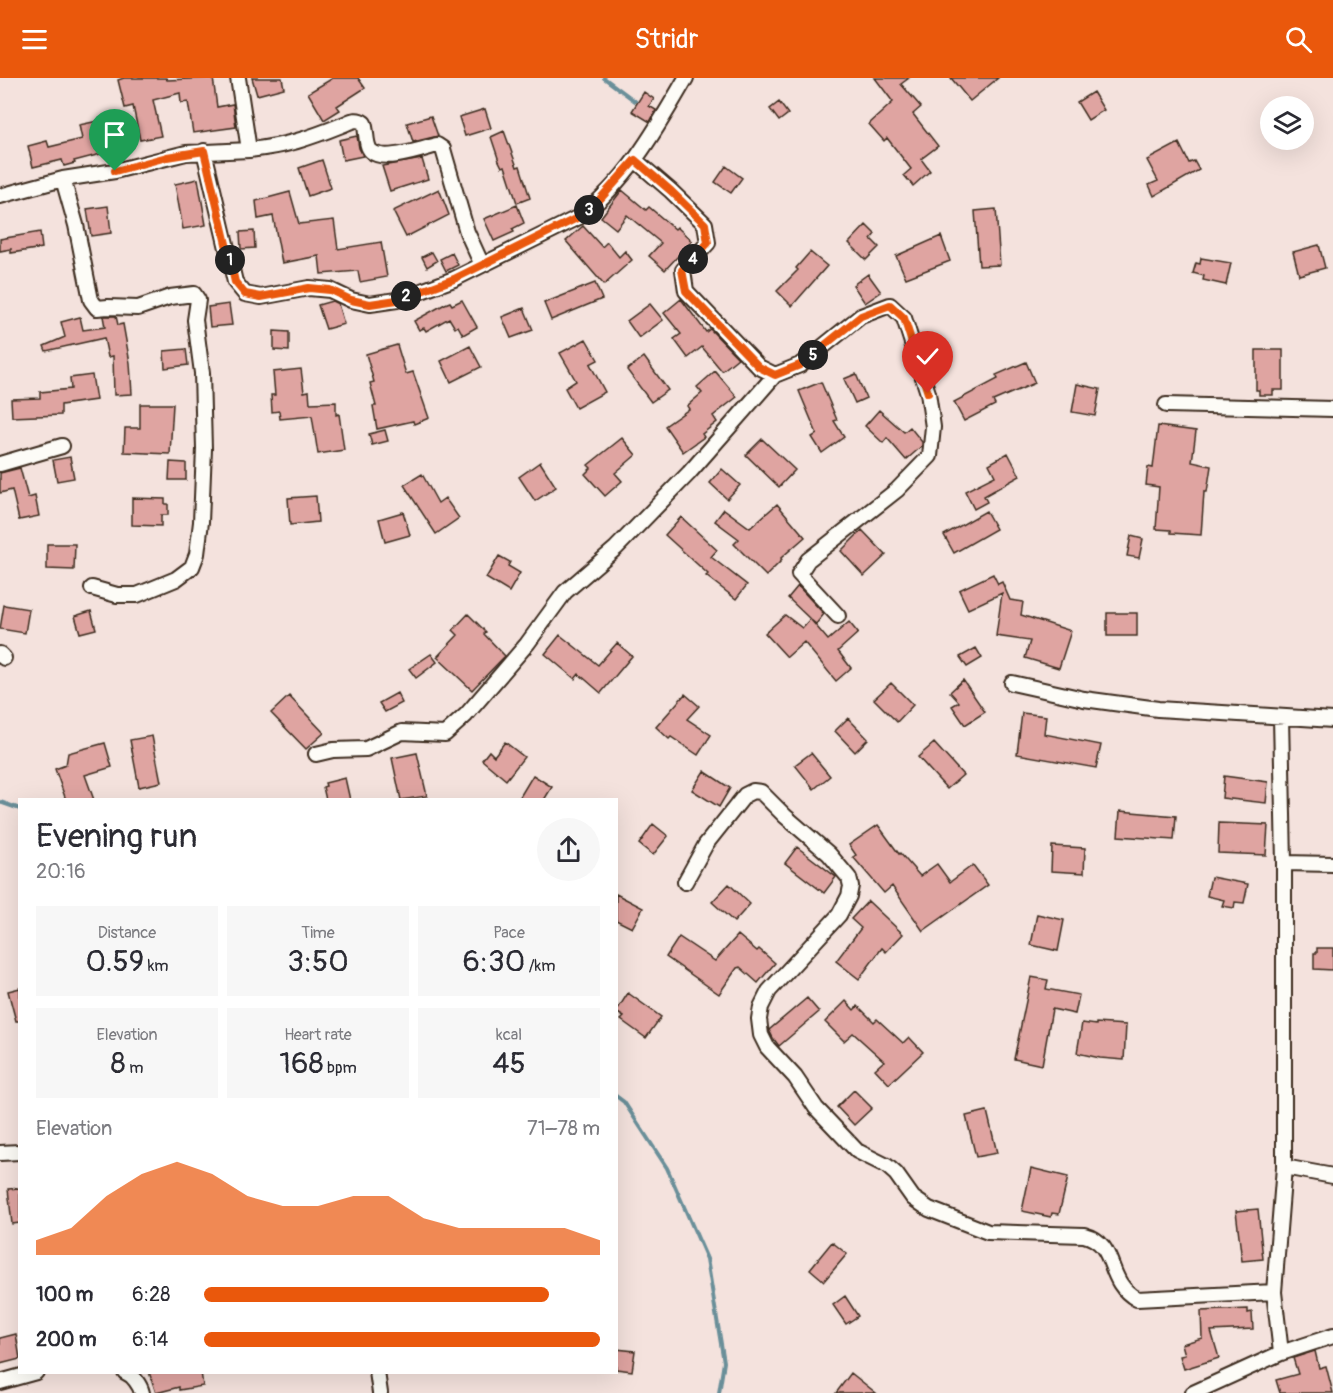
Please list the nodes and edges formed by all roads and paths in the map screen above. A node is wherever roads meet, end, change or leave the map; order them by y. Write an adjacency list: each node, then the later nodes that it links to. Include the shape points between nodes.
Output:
1 (237, 78): 3 (street)
2 (686, 78): 5 (street)
3 (249, 150): 4 (street); 8 (street, via 286,146 355,120 364,123 369,147 379,154 410,154 437,145 443,149 467,232)
4 (204, 151): 6 (street); 8 (street, via 235,282 245,294 261,297 309,288 330,290 370,304 397,300)
5 (635, 160): 8 (street, via 579,217); 9 (street, via 705,224 708,243 682,270 686,291 759,367)
6 (63, 179): 7 (street); 14 (street, via 91,300 97,308 138,308 194,294 198,300 195,320 202,373 204,449 197,554 192,567 176,579 137,595 117,595)
7 (0, 196)
8 (482, 265)
9 (775, 375): 15 (street, via 800,365 861,316 890,305 904,318 928,393 933,427 930,456 897,490 808,560 799,574); 19 (street, via 649,515 565,592 527,644 445,734 402,732 366,749)
10 (1166, 405): 11 (street)
11 (1333, 409)
12 (62, 446): 13 (street)
13 (0, 464)
14 (92, 588)
15 (838, 616)
16 (1012, 683): 17 (street, via 1084,699 1158,709)
17 (1281, 717): 18 (street); 20 (street)
18 (1333, 720)
19 (316, 754)
20 (1284, 863): 21 (street); 25 (street)
21 (1333, 864)
22 (685, 882): 27 (street, via 723,821 753,791 761,792 849,878 849,896 839,915 769,991 761,1007 760,1035 823,1116 857,1151 896,1174 919,1204 988,1232 1084,1234 1096,1238 1104,1247 1119,1284 1137,1299)
23 (18, 1152): 24 (street)
24 (0, 1153)
25 (1284, 1167): 26 (street); 27 (street)
26 (1333, 1176)
27 (1274, 1292): 29 (street)
28 (1333, 1336): 29 (street)
29 (1281, 1353): 34 (street)
30 (29, 1374): 32 (street)
31 (377, 1374): 33 (street)
32 (0, 1382)
33 (380, 1393)
34 (1193, 1393)

